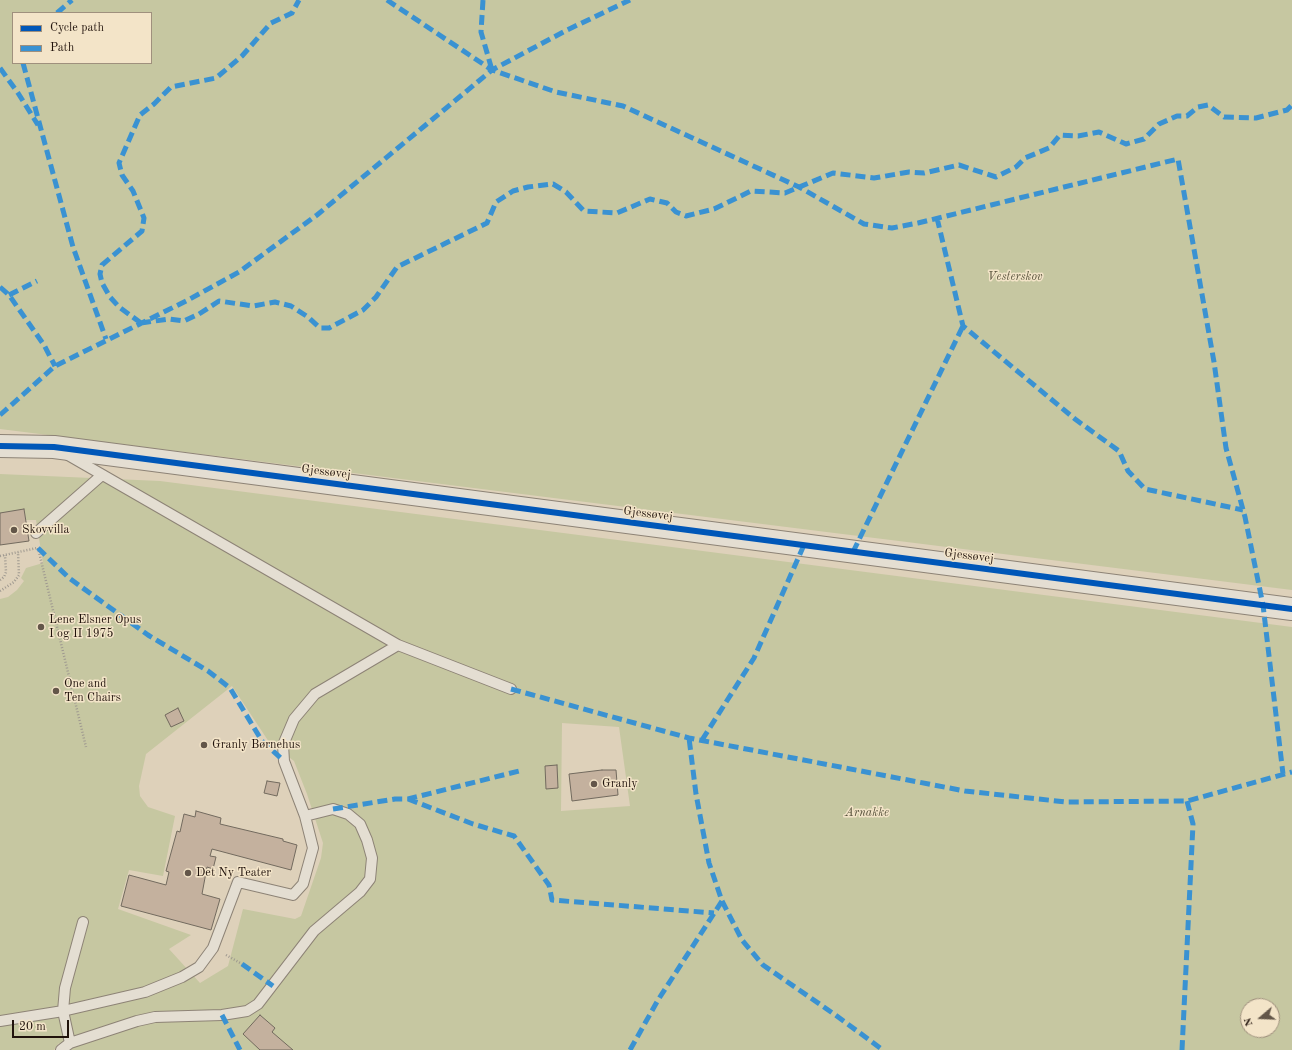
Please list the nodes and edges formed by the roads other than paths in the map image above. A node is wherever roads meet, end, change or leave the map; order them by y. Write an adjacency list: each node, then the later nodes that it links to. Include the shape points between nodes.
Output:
1 (0, 446): 2 (street, Gjessøvej)
2 (54, 447): 3 (lane); 5 (street, Gjessøvej)
3 (102, 475): 4 (lane); 6 (lane)
4 (36, 533)
5 (1292, 609)
6 (398, 645): 7 (lane); 8 (lane, via 315,694 294,719 283,745 284,761)
7 (511, 689)
8 (306, 816): 10 (lane, via 313,848 303,884 293,895 238,882 213,948 199,967 145,992); 12 (lane, via 333,809 348,814 360,824 372,858 370,879 360,892 314,931 258,1004 247,1011 222,1015 155,1017)
9 (83, 922): 10 (lane, via 65,988)
10 (63, 1011): 11 (lane); 12 (lane)
11 (0, 1021)
12 (70, 1043): 13 (lane)
13 (61, 1050)

